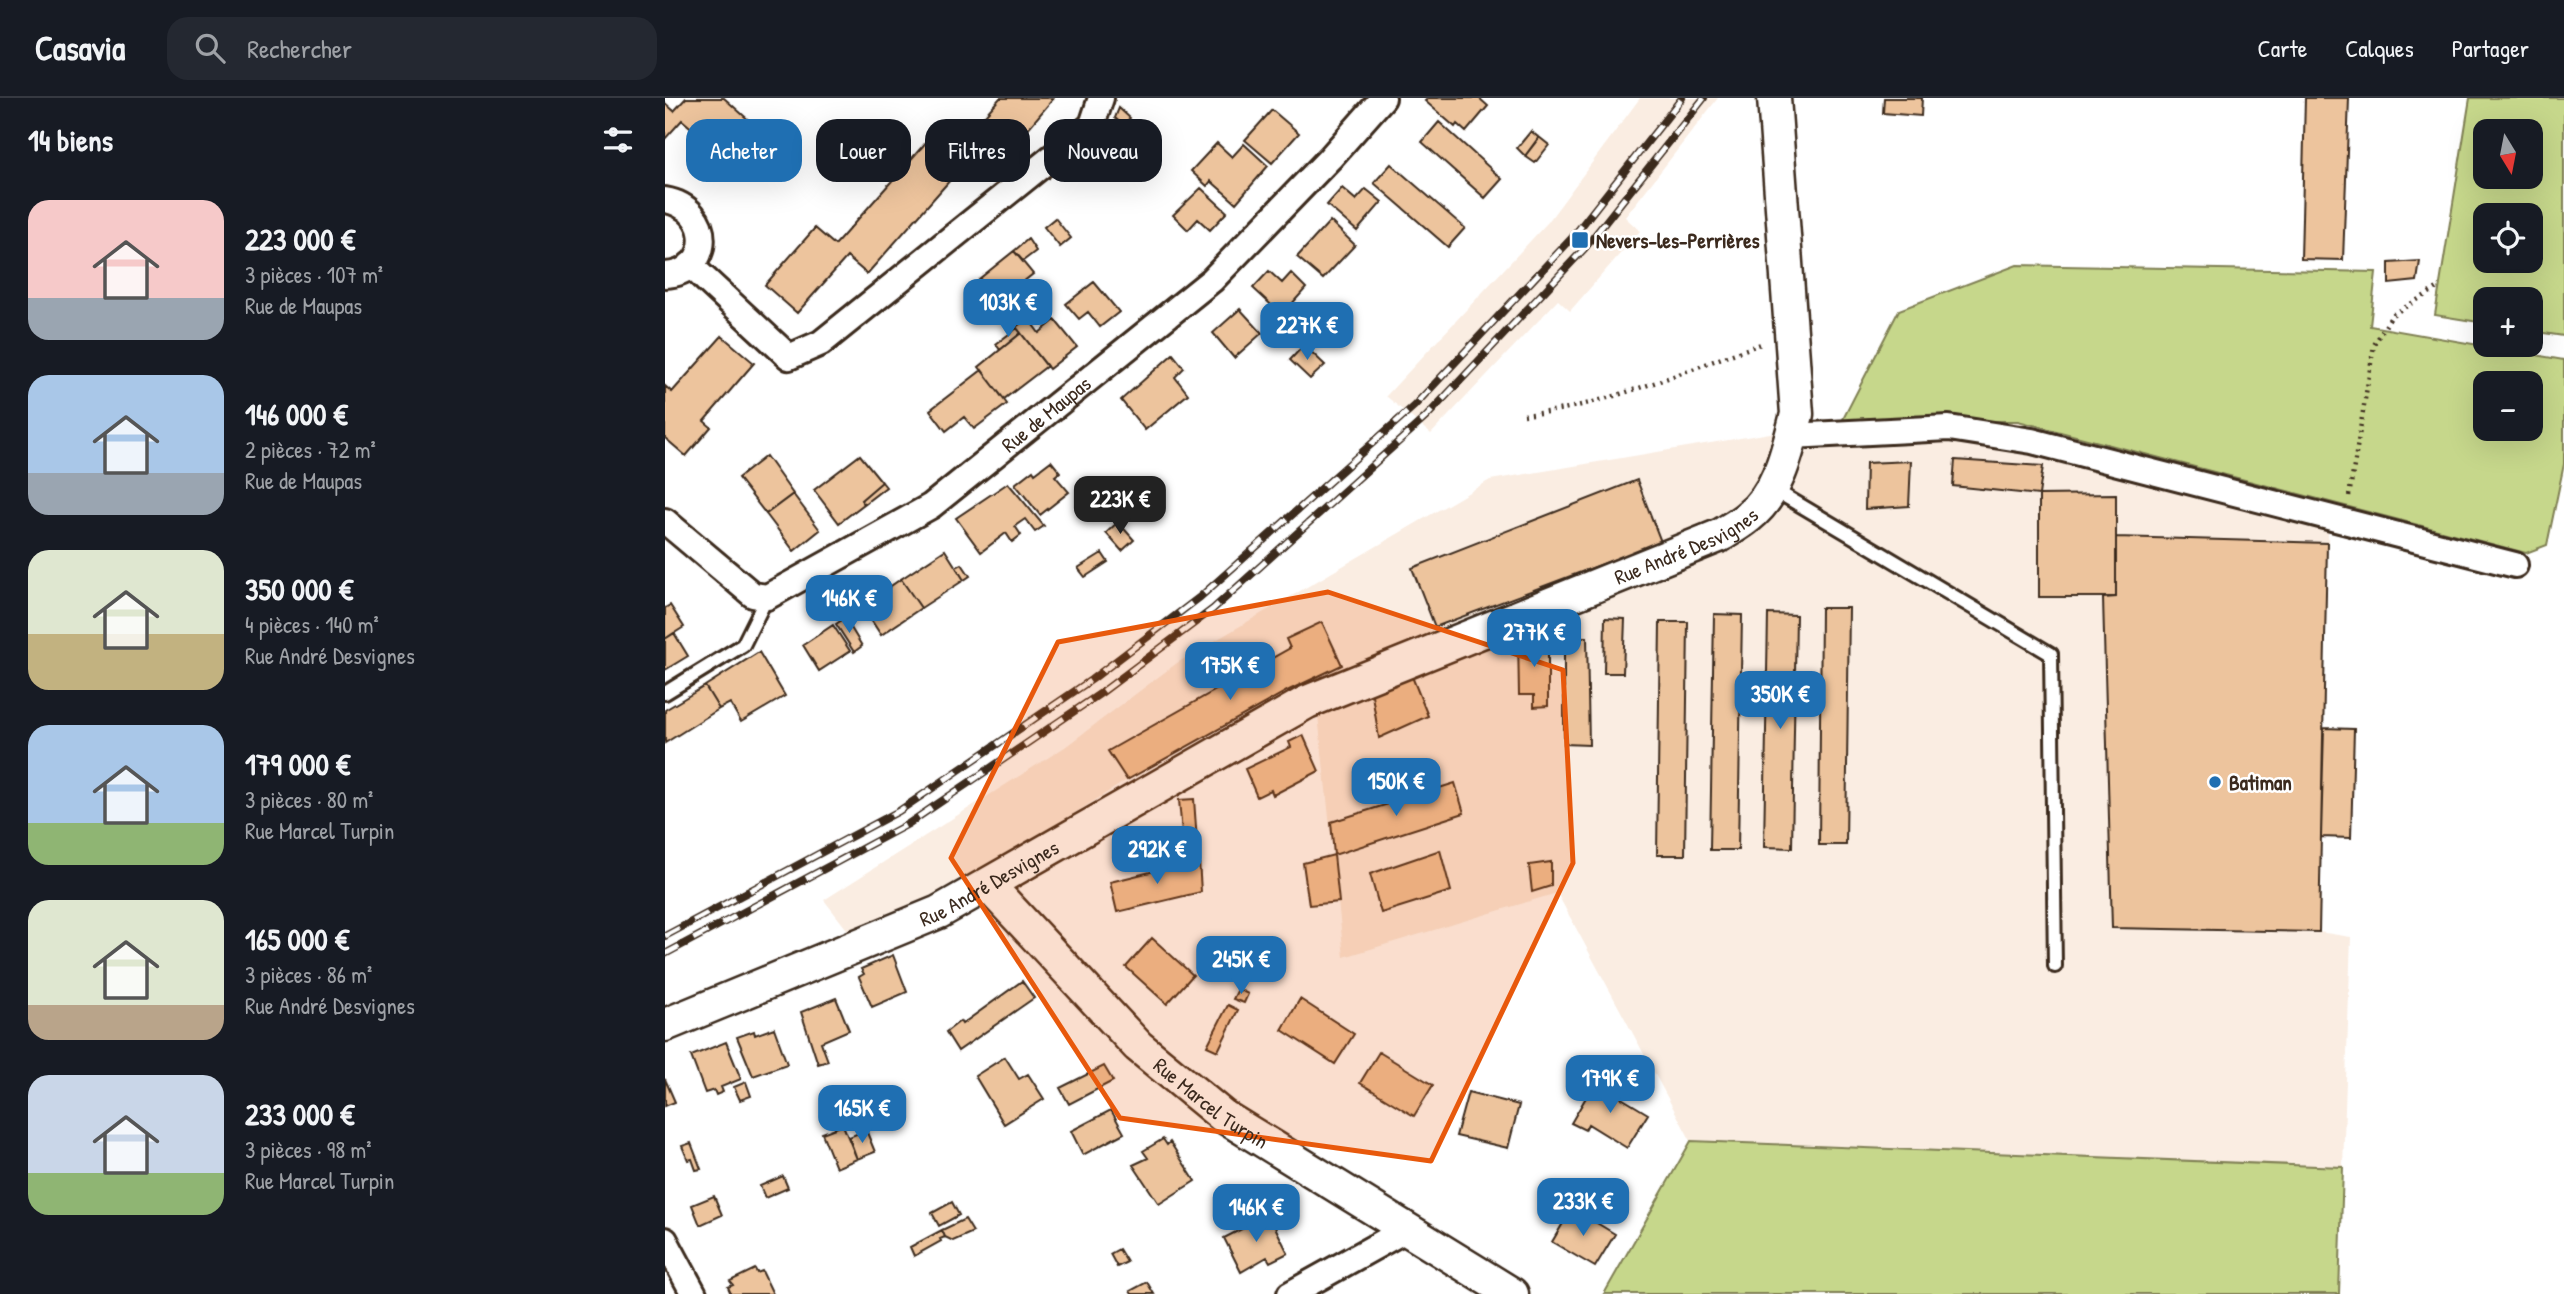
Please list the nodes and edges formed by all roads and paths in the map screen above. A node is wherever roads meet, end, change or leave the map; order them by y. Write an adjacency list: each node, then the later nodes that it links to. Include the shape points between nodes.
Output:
1 (1101, 98): 5 (street, via 1092,125 821,343 789,357)
2 (1384, 98): 15 (street, Rue de Maupas, via 1212,280 931,506)
3 (1775, 98): 8 (street, Rue André Desvignes)
4 (665, 200): 5 (street, via 688,208 702,230 698,256)
5 (690, 265): 6 (street)
6 (665, 275)
7 (2439, 287): 13 (path, via 2392,315 2374,345)
8 (1792, 333): 9 (path, via 1599,400); 10 (street, Rue André Desvignes, via 1797,414)
9 (1524, 415)
10 (1791, 436): 11 (street, Rue André Desvignes); 13 (street, via 1949,428 2032,441)
11 (1773, 488): 17 (street, Rue André Desvignes, via 1750,516 1721,535 1307,702); 18 (lane, via 2051,654)
12 (665, 521): 15 (street, via 753,595)
13 (2344, 521): 14 (street)
14 (2515, 565)
15 (767, 597): 16 (lane, via 743,645)
16 (665, 693)
17 (988, 885): 19 (street, Rue André Desvignes, via 939,912); 20 (street, Rue Marcel Turpin, via 1138,1046 1181,1082 1223,1116)
18 (2055, 966)
19 (665, 1025)
20 (1405, 1230): 23 (street); 24 (street, Rue Marcel Turpin)
21 (665, 1240): 22 (street)
22 (694, 1294)
23 (1290, 1294)
24 (1512, 1294)

